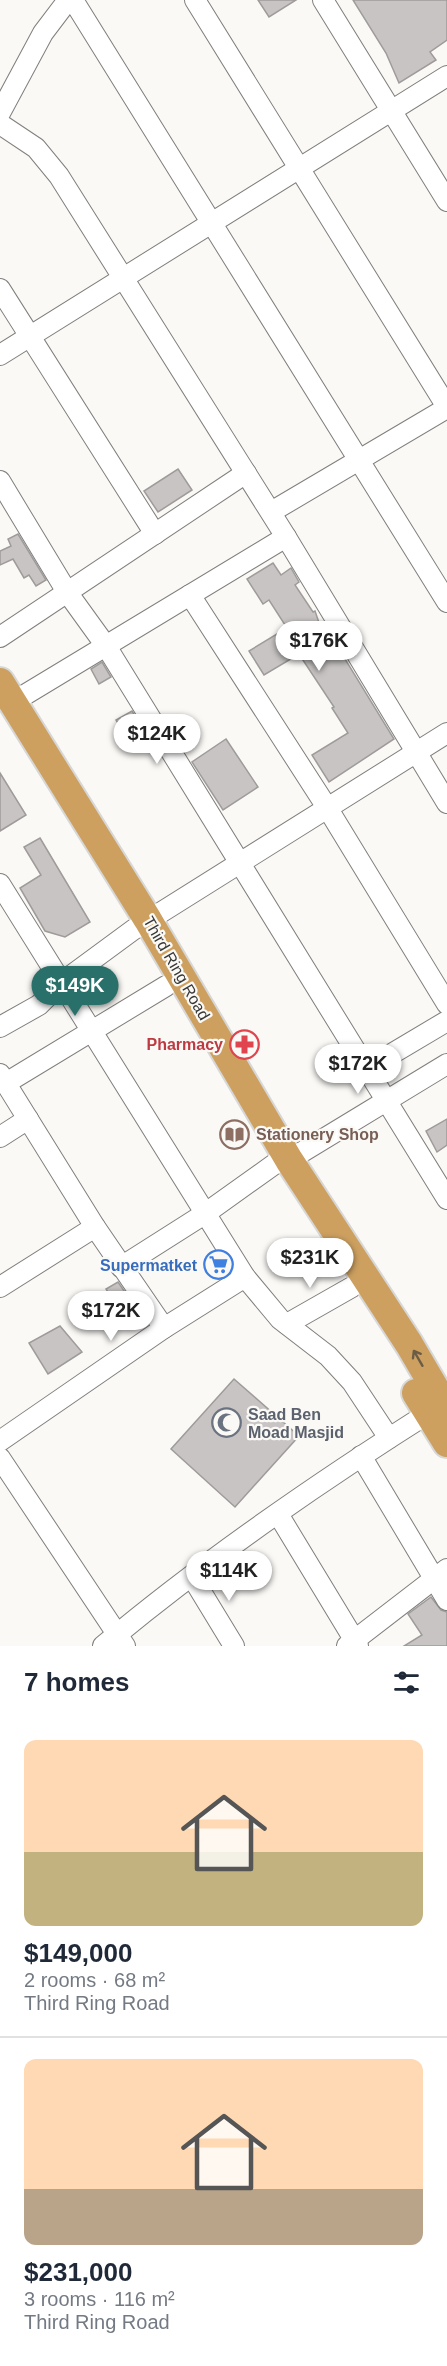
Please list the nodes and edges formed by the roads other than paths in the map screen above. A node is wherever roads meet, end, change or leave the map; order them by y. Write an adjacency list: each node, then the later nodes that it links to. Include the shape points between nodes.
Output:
1 (68, 0): 7 (street, via 43,33)
2 (73, 0): 11 (street)
3 (195, 0): 9 (street)
4 (323, 0): 6 (street)
5 (447, 76): 6 (street)
6 (391, 111): 9 (street); 10 (street)
7 (0, 113)
8 (0, 124): 12 (street, via 44,157)
9 (299, 168): 11 (street); 16 (street)
10 (447, 201)
11 (211, 223): 12 (street); 17 (street)
12 (123, 278): 14 (street); 18 (street)
13 (0, 289): 14 (street)
14 (31, 335): 15 (street); 21 (street)
15 (0, 355)
16 (447, 407): 17 (street)
17 (358, 461): 20 (street); 25 (street)
18 (246, 473): 20 (street); 21 (street)
19 (0, 482): 23 (street)
20 (271, 512): 22 (street)
21 (155, 534): 23 (street)
22 (286, 537): 24 (street); 30 (street)
23 (67, 592): 26 (street); 27 (street)
24 (190, 595): 27 (street); 32 (street)
25 (447, 602)
26 (0, 637)
27 (106, 646): 28 (street); 33 (street)
28 (4, 700): 35 (highway, Third Ring Road)
29 (447, 733): 30 (street)
30 (416, 753): 31 (street); 32 (street)
31 (447, 803)
32 (328, 809): 33 (street); 38 (street)
33 (239, 864): 35 (street); 43 (street)
34 (0, 884): 36 (street)
35 (141, 925): 36 (street); 37 (highway, Third Ring Road); 48 (highway, Third Ring Road)
36 (61, 983): 40 (street, via 39,1005); 41 (street)
37 (166, 986): 41 (street); 48 (highway, Third Ring Road)
38 (447, 1004)
39 (447, 1021): 43 (street)
40 (0, 1027)
41 (92, 1029): 44 (street); 50 (street)
42 (447, 1064): 45 (street)
43 (368, 1068): 45 (street)
44 (3, 1079): 46 (street)
45 (386, 1099): 48 (street); 49 (street)
46 (28, 1119): 47 (street); 51 (street)
47 (0, 1137)
48 (282, 1162): 50 (street); 55 (highway, Third Ring Road); 58 (highway, Third Ring Road, one-way to 48, via 410,1344)
49 (447, 1199)
50 (206, 1213): 52 (street); 53 (street)
51 (95, 1227): 52 (street); 54 (street)
52 (121, 1267): 57 (street)
53 (245, 1277): 56 (street); 57 (street)
54 (1, 1284)
55 (352, 1287): 56 (street); 58 (highway, Third Ring Road)
56 (287, 1324): 59 (street, via 328,1356 352,1383)
57 (165, 1329): 60 (street)
58 (442, 1407): 59 (street); 61 (highway, Third Ring Road)
59 (389, 1438): 62 (street)
60 (0, 1441)
61 (447, 1443)
62 (360, 1456): 64 (street); 65 (street)
63 (0, 1458): 68 (street)
64 (278, 1514): 66 (street); 69 (street)
65 (440, 1574): 67 (street); 69 (street)
66 (192, 1577): 68 (street); 70 (street)
67 (447, 1600)
68 (116, 1642)
69 (353, 1644)
70 (234, 1646)

